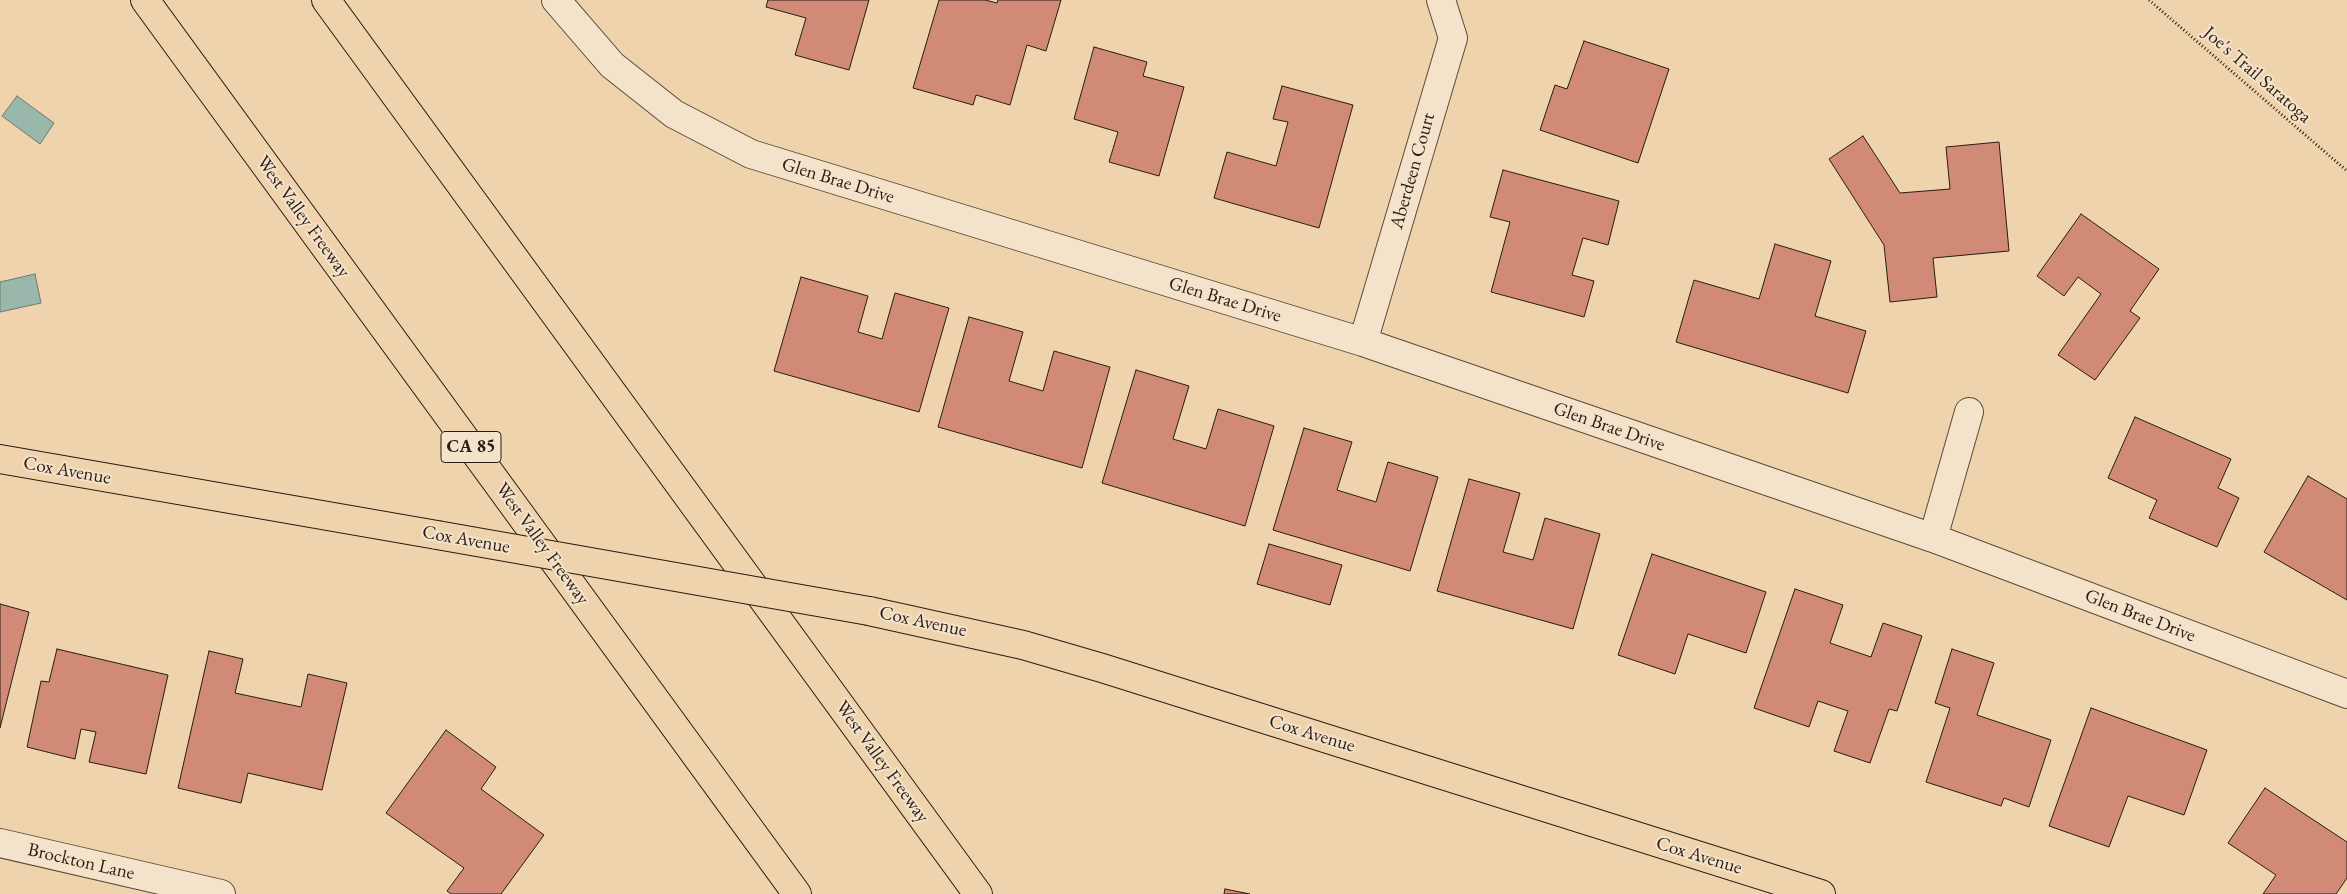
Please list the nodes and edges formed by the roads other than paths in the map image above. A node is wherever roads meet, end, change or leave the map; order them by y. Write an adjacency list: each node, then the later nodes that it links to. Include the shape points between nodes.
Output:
1 (145, 0): 12 (main road, West Valley Freeway / CA 85)
2 (326, 0): 13 (main road, West Valley Freeway)
3 (556, 0): 5 (street, Glen Brae Drive, via 619,71 674,114 752,154)
4 (1441, 0): 5 (street, Aberdeen Court, via 1453,38)
5 (1364, 342): 8 (street, Glen Brae Drive)
6 (1969, 412): 8 (street)
7 (0, 459): 14 (main road, Cox Avenue, bridge, via 869,611 1005,640)
8 (1933, 538): 9 (street, Glen Brae Drive)
9 (2347, 694)
10 (0, 843): 11 (street, Brockton Lane)
11 (221, 894)
12 (797, 894)
13 (978, 894)
14 (1821, 894)

